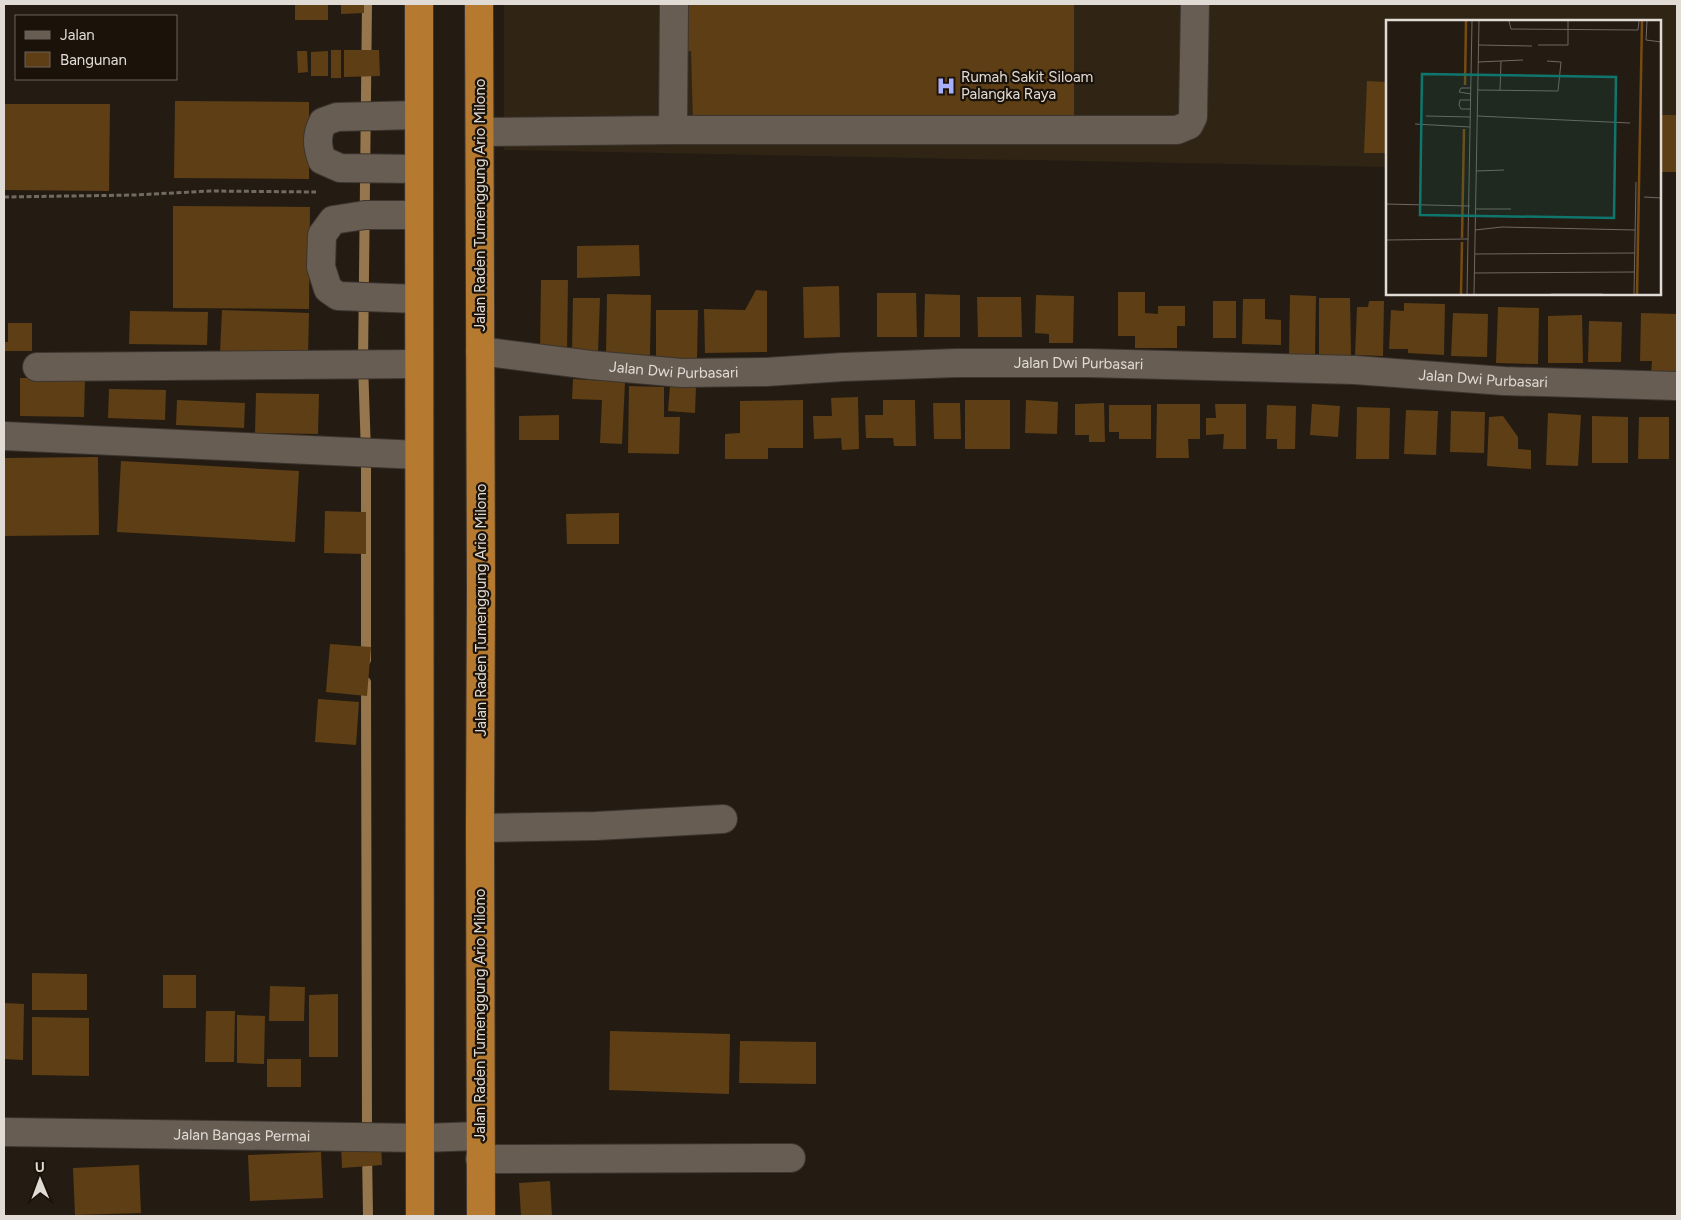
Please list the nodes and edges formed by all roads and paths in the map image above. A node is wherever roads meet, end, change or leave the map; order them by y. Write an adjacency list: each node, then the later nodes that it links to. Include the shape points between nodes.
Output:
1 (419, 4): 5 (highway)
2 (479, 4): 7 (highway, Jalan Raden Tumenggung Ario Milono)
3 (674, 4): 6 (street)
4 (1195, 4): 6 (street, via 1193,116 1189,124 1177,130)
5 (420, 115): 8 (highway); 8 (street, via 337,117 322,122 317,132 317,148 322,160 340,168)
6 (673, 130): 7 (street)
7 (480, 132): 13 (highway, Jalan Raden Tumenggung Ario Milono)
8 (419, 169): 11 (highway)
9 (320, 192): 10 (path, via 210,191)
10 (4, 197)
11 (419, 216): 12 (highway); 12 (street, via 365,215 333,220 322,235 321,267 328,289 338,296)
12 (419, 299): 14 (highway)
13 (480, 352): 16 (street, Jalan Dwi Purbasari, via 682,373 956,363 1088,363 1355,370 1504,380); 20 (highway, Jalan Raden Tumenggung Ario Milono)
14 (418, 364): 15 (street); 18 (highway)
15 (37, 367)
16 (1677, 386)
17 (4, 436): 18 (street)
18 (419, 455): 22 (highway)
19 (724, 818): 20 (street, via 596,826)
20 (480, 828): 23 (highway, Jalan Raden Tumenggung Ario Milono)
21 (4, 1132): 22 (street, Jalan Bangas Permai)
22 (421, 1138): 23 (street, Jalan Bangas Permai); 25 (highway)
23 (480, 1148): 24 (street, Jalan Bangas Permai); 26 (highway, Jalan Raden Tumenggung Ario Milono)
24 (791, 1158)
25 (420, 1216)
26 (481, 1216)

